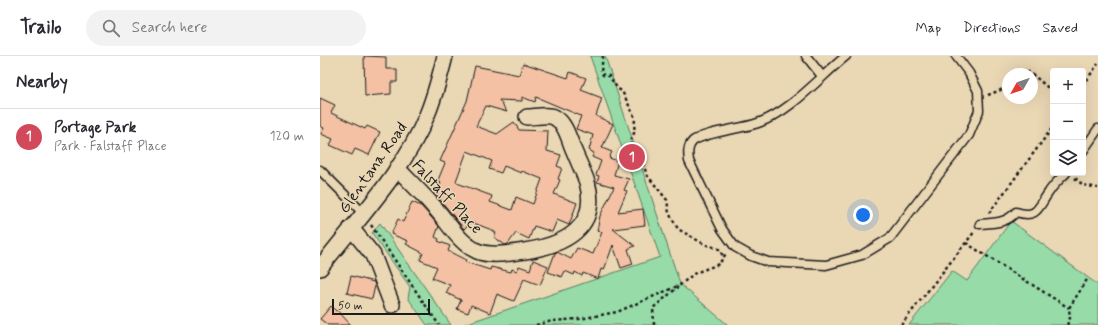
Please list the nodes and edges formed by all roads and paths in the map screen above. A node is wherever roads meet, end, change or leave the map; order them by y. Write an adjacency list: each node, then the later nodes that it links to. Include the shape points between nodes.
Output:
1 (603, 56): 27 (path, via 602,74 609,76 618,90 622,91 635,118 630,143 641,158 648,175 667,200 669,213 678,229 722,252 719,264 695,274)
2 (806, 56): 7 (lane)
3 (846, 56): 7 (lane)
4 (956, 56): 12 (lane)
5 (442, 57): 16 (street, Glentana Road, via 427,116)
6 (1098, 64): 9 (path)
7 (822, 76): 12 (lane, via 775,116 757,124 701,138 692,142 687,152 722,229 735,247 768,262 826,265 862,255 890,238 969,135 979,111)
8 (1038, 79): 10 (path)
9 (1086, 81)
10 (1050, 89)
11 (1002, 90): 12 (path, via 990,95)
12 (978, 91)
13 (527, 117): 16 (street, Falstaff Place, via 554,117 562,124 586,182 590,197 589,212 582,226 573,235 536,249 512,253 492,254 477,251 462,241 435,207)
14 (1098, 129): 15 (lane)
15 (1086, 147)
16 (397, 168): 21 (street, Glentana Road)
17 (320, 170): 21 (lane)
18 (1063, 176): 22 (lane, via 1033,214 1016,212 1002,222)
19 (1073, 176): 20 (path, via 1083,185)
20 (1098, 188)
21 (363, 213): 23 (street, Glentana Road); 30 (path)
22 (980, 224)
23 (351, 228): 25 (street, Glentana Road); 28 (street, via 373,255)
24 (966, 243): 29 (path)
25 (320, 268)
26 (1088, 278): 29 (path)
27 (680, 285): 31 (path, via 618,312); 32 (path, via 653,308)
28 (392, 305)
29 (1069, 308): 33 (path, via 1070,318)
30 (439, 325)
31 (536, 325)
32 (654, 325)
33 (1067, 325)

